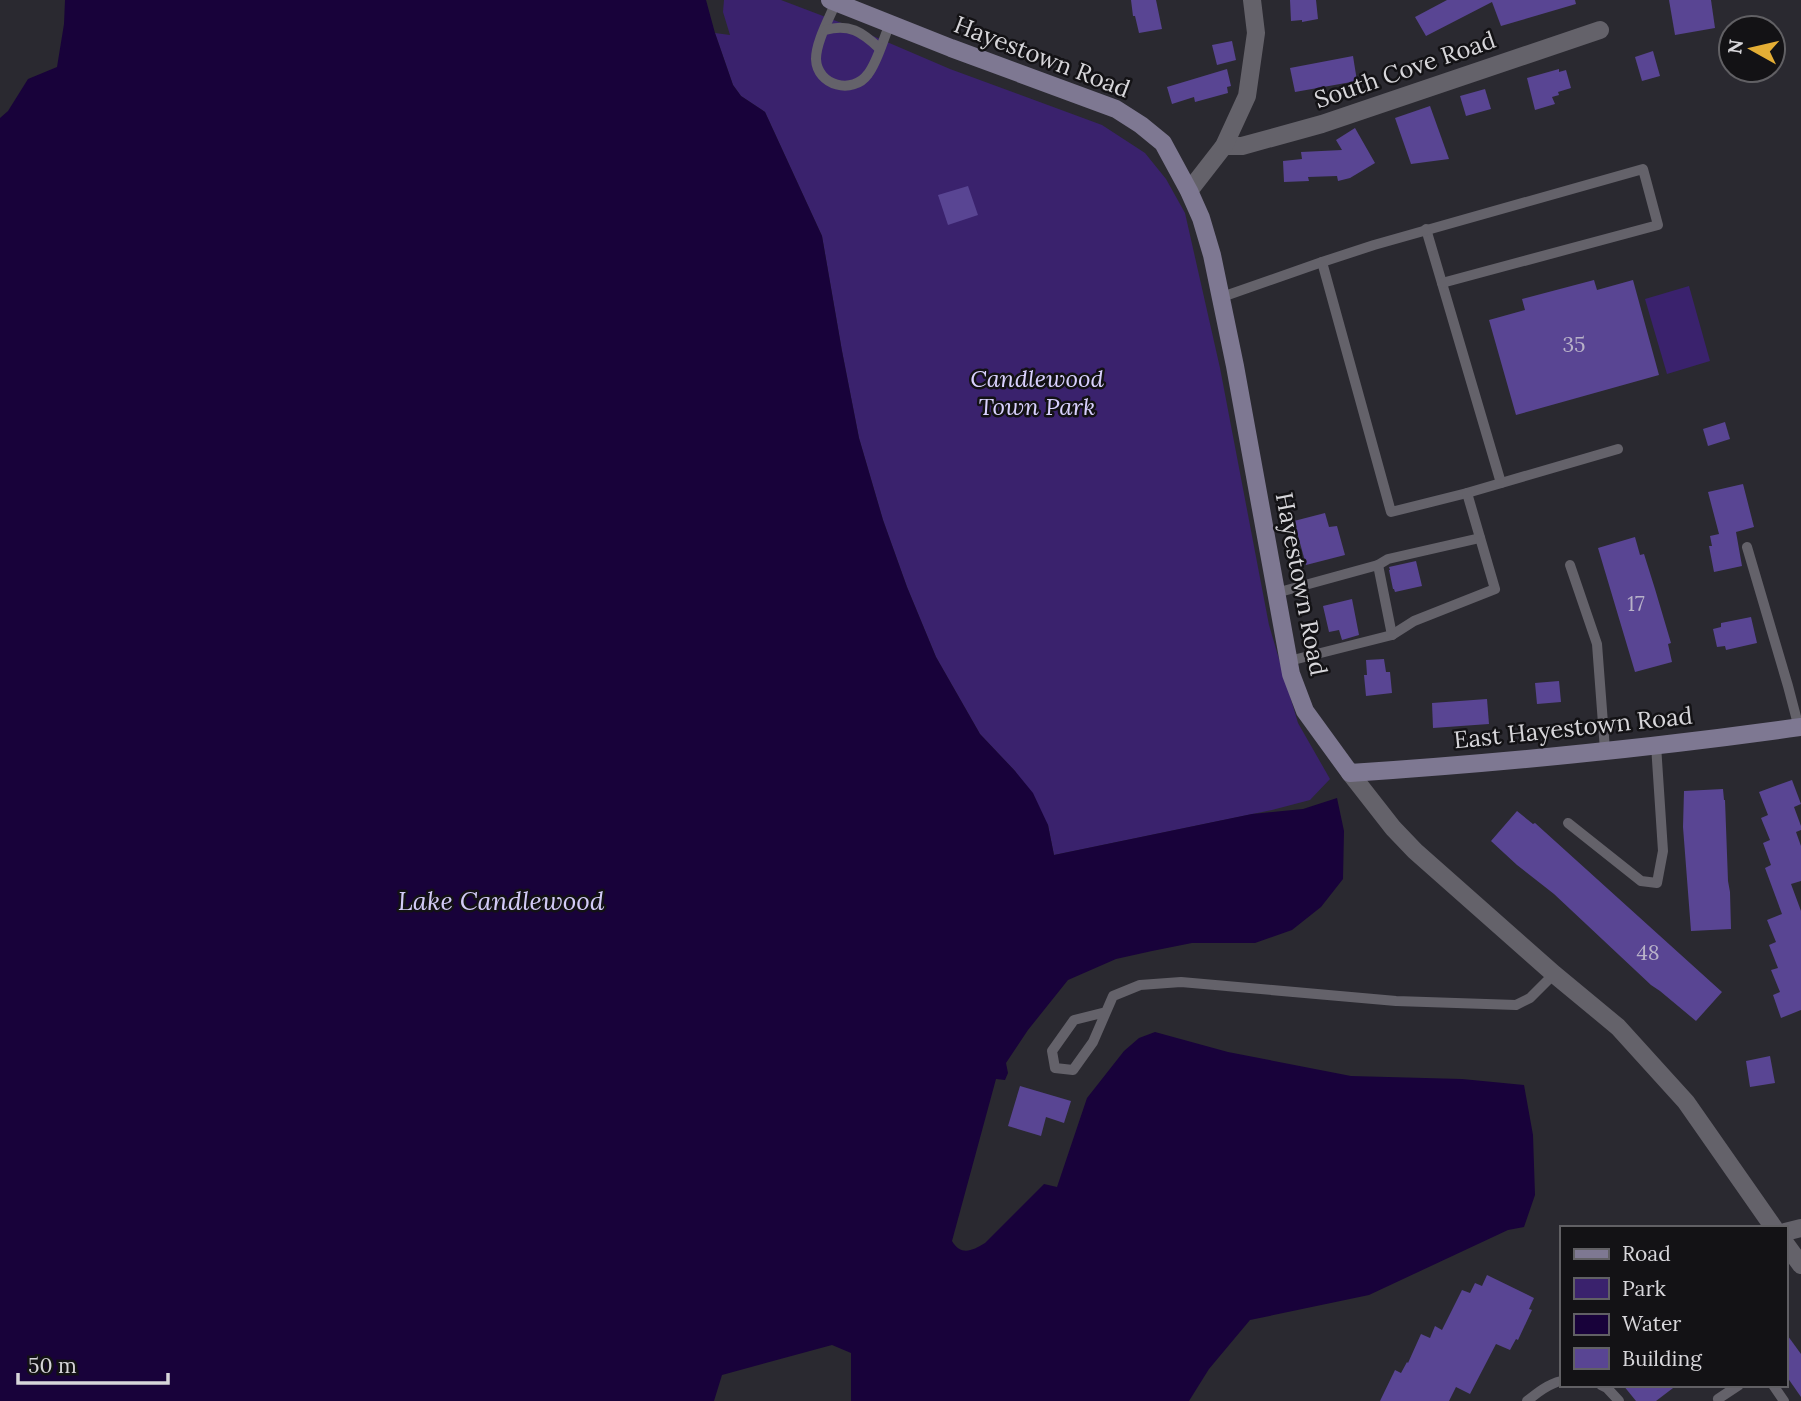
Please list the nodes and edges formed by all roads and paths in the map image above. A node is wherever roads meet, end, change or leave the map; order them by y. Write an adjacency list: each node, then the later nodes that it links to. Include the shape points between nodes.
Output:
1 (1252, 0): 7 (street, via 1256,33 1247,96)
2 (833, 1): 3 (street, Hayestown Road); 4 (lane)
3 (890, 24): 6 (lane); 8 (street, Hayestown Road, via 1116,109 1163,143)
4 (825, 30): 6 (lane, via 837,26 857,31); 6 (lane, via 816,61 824,77 835,85 852,86 866,77)
5 (1600, 30): 7 (street, South Cove Road, via 1322,124 1242,146)
6 (879, 48)
7 (1224, 146): 8 (street)
8 (1189, 191): 12 (street, Hayestown Road)
9 (1426, 229): 10 (lane); 11 (lane); 11 (lane, via 1643,169 1658,225)
10 (1322, 262): 12 (lane); 15 (lane, via 1391,512)
11 (1442, 283): 14 (lane)
12 (1222, 298): 20 (street, Hayestown Road)
13 (1618, 449): 14 (lane)
14 (1501, 484): 15 (lane)
15 (1467, 493): 16 (lane)
16 (1480, 538): 18 (lane); 21 (lane, via 1495,589 1414,621)
17 (1747, 547): 23 (lane)
18 (1378, 565): 20 (lane); 21 (lane)
19 (1570, 565): 25 (lane, via 1597,644)
20 (1276, 593): 22 (street, Hayestown Road)
21 (1392, 635): 22 (lane)
22 (1289, 661): 26 (street, Hayestown Road, via 1305,711)
23 (1800, 728): 24 (street, East Hayestown Road)
24 (1656, 744): 25 (street, East Hayestown Road); 27 (lane, via 1663,852 1657,883 1641,881)
25 (1605, 750): 26 (street, East Hayestown Road)
26 (1350, 773): 28 (street, Hayestown Road, via 1415,851)
27 (1568, 823)
28 (1554, 974): 29 (lane, via 1516,1005 1396,1001 1181,982 1140,985 1113,996); 30 (street, Hayestown Road, via 1618,1027 1686,1102)
29 (1106, 1012): 29 (lane, via 1093,1042 1073,1070 1055,1068 1052,1051 1074,1020)
30 (1773, 1226)
31 (1787, 1246): 32 (street)
32 (1801, 1265)
33 (1560, 1381): 36 (lane)
34 (1605, 1387): 37 (lane)
35 (1736, 1387): 38 (lane)
36 (1527, 1401)
37 (1619, 1401)
38 (1719, 1401)

